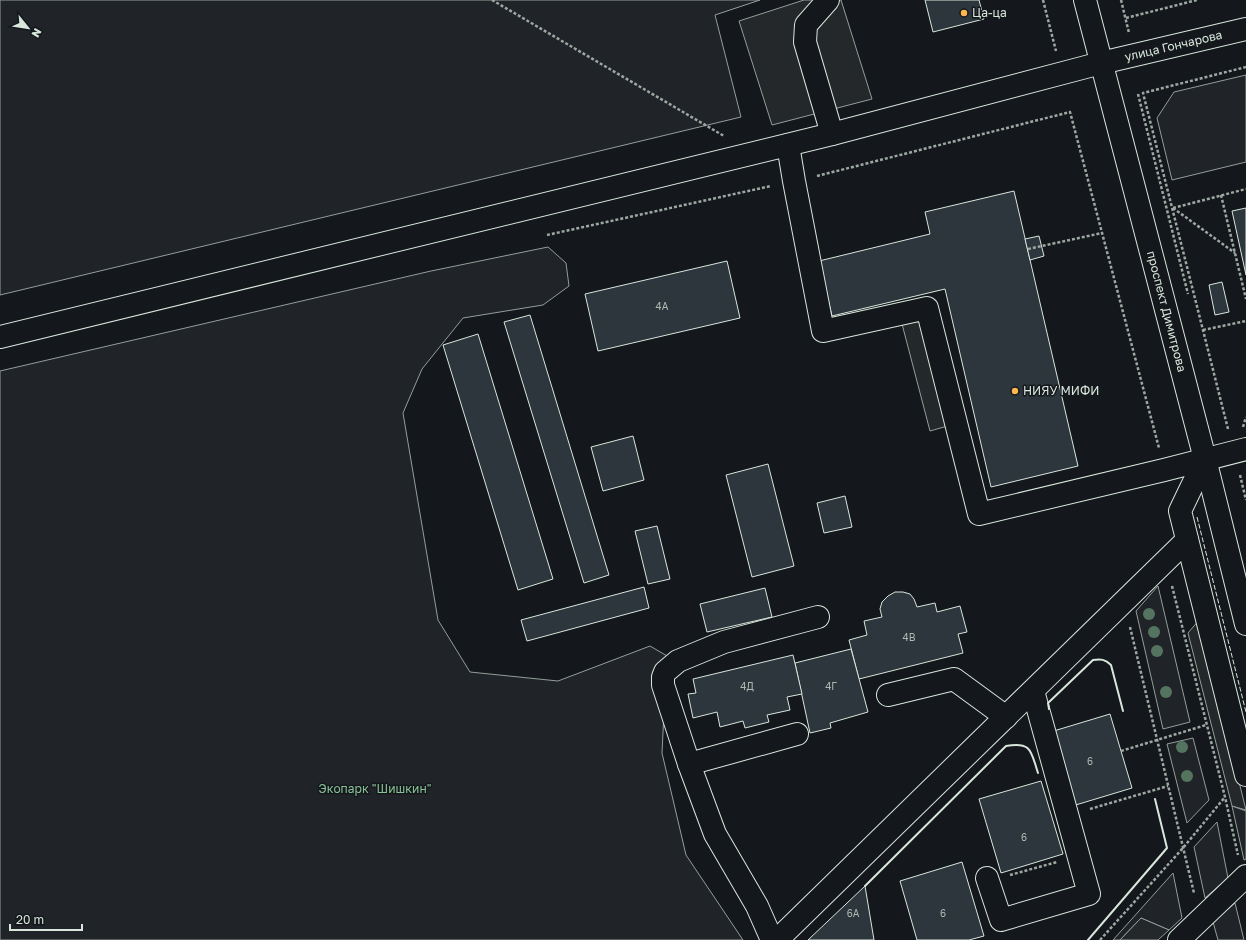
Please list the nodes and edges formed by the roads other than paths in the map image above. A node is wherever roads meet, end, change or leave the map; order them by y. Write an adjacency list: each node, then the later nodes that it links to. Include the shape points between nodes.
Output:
1 (828, 0): 5 (main road, via 806,25 805,42)
2 (1085, 0): 4 (main road, проспект Димитрова)
3 (1246, 29): 4 (main road, улица Гончарова)
4 (1101, 63): 5 (main road, улица Гончарова); 9 (main road, проспект Димитрова)
5 (832, 134): 6 (main road, улица Гончарова)
6 (788, 145): 7 (main road, улица Гончарова); 9 (main road, via 823,331 927,308 979,514)
7 (0, 337)
8 (1240, 450): 9 (main road)
9 (1205, 460): 10 (main road, via 1180,511); 12 (main road, проспект Димитрова)
10 (1187, 540): 13 (main road); 18 (main road)
11 (818, 617): 17 (main road, via 724,642 678,661 665,672 663,685)
12 (1246, 624)
13 (1033, 691): 15 (main road); 20 (main road, via 1089,894 1001,920)
14 (888, 695): 15 (main road, via 954,679)
15 (1006, 717): 22 (main road)
16 (797, 734): 17 (main road)
17 (689, 764): 21 (main road, via 715,834 757,906)
18 (1246, 775)
19 (1246, 876): 23 (main road)
20 (987, 880)
21 (772, 940)
22 (777, 940)
23 (1179, 940)

